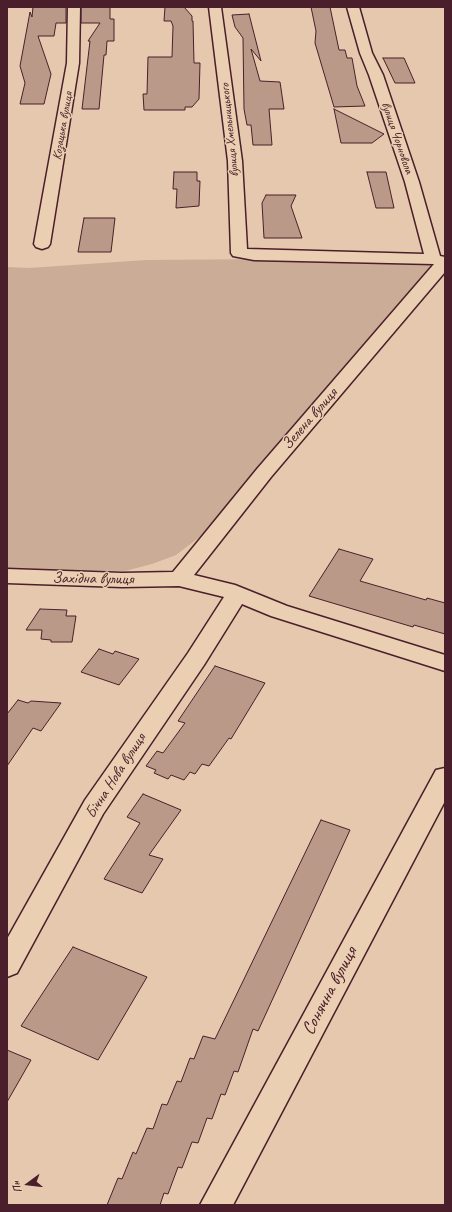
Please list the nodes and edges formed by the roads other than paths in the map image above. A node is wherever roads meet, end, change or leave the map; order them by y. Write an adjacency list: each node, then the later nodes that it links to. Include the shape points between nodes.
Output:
1 (74, 7): 4 (street, Козацька вулиця, via 73,63)
2 (215, 7): 5 (street, вулиця Хмельницького, via 235,161 240,253)
3 (353, 7): 5 (street, вулиця Чорновола, via 366,53 378,80)
4 (42, 244)
5 (441, 261): 7 (street, Зелена вулиця, via 264,473)
6 (7, 576): 7 (street, Західна вулиця)
7 (179, 580): 8 (street, Західна вулиця)
8 (237, 594): 9 (street, Західна вулиця); 11 (street, Бічна Нова вулиця, via 196,659 94,807)
9 (445, 663)
10 (445, 778): 12 (street, Сонячна вулиця)
11 (7, 965)
12 (216, 1205)

